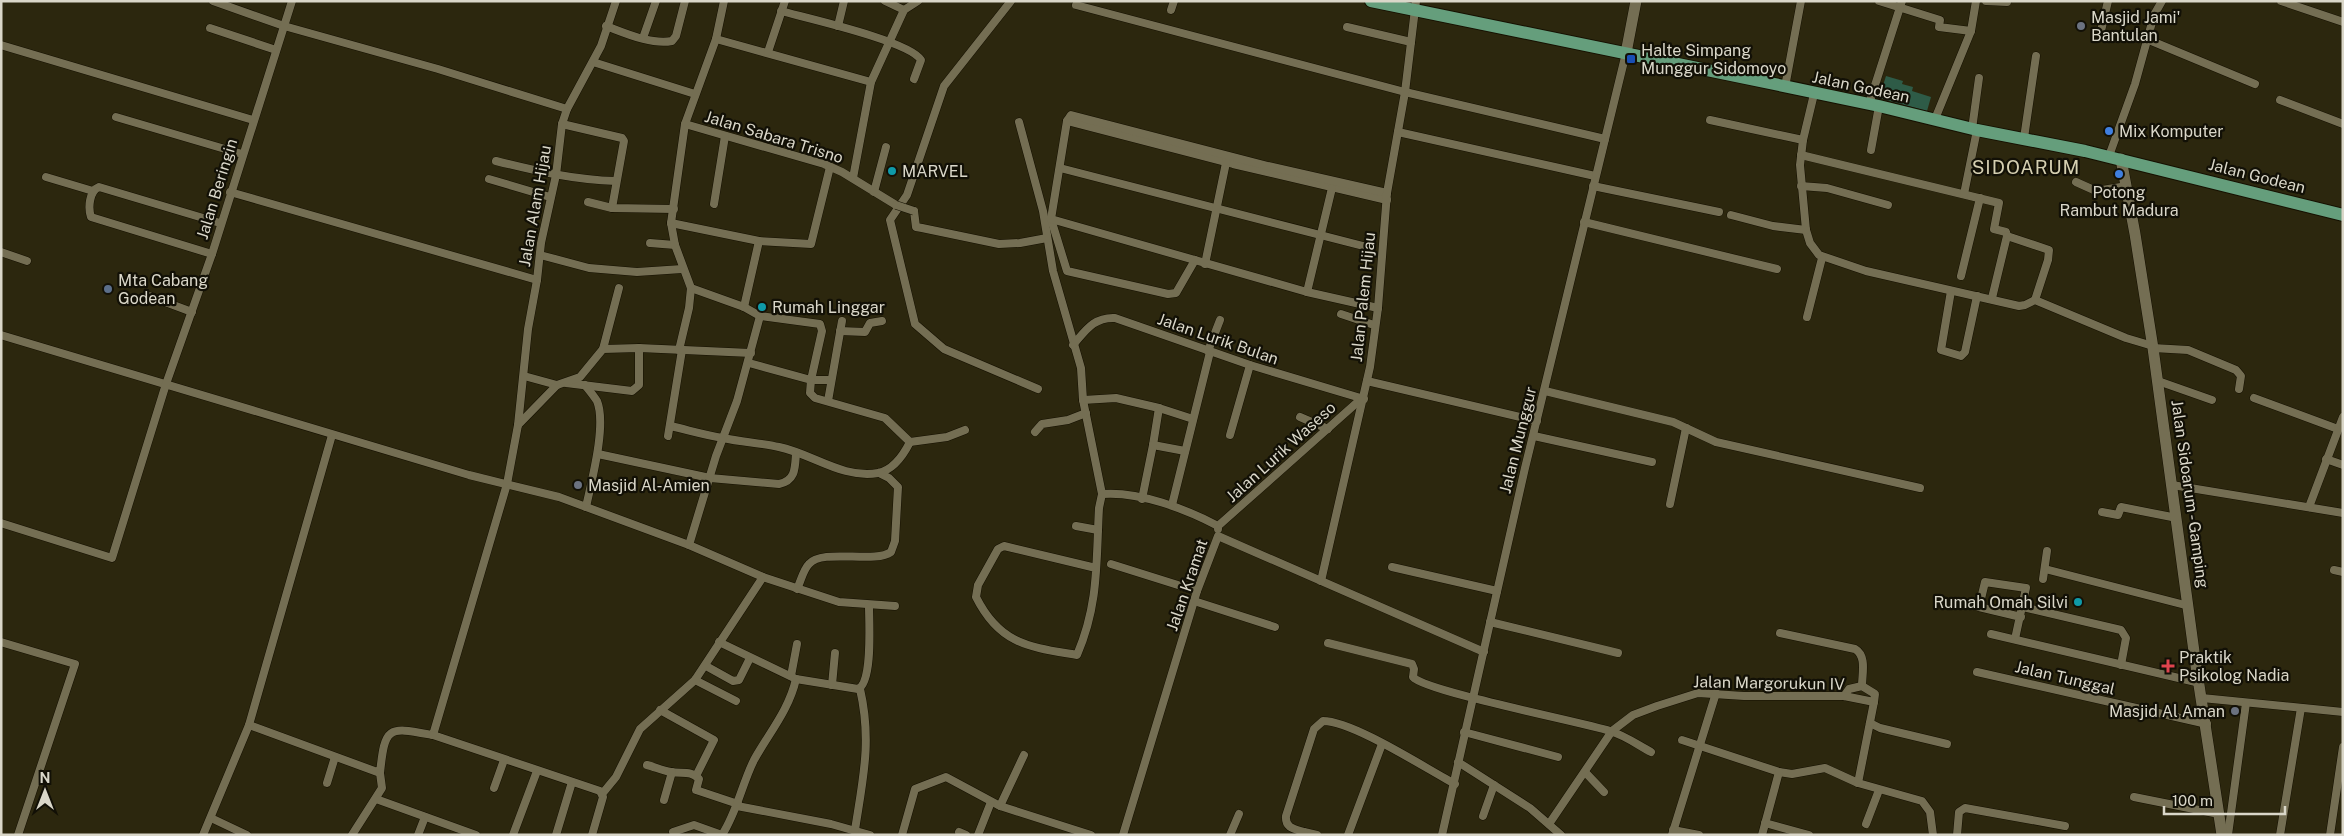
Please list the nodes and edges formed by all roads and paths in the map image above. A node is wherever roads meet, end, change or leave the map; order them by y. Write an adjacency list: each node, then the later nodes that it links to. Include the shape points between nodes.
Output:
1 (213, 1): 30 (street)
2 (292, 1): 30 (street, Jalan Beringin)
3 (616, 1): 31 (street, Jalan Alam Hijau)
4 (656, 1): 37 (street)
5 (685, 1): 37 (street, via 674,39 663,42)
6 (724, 1): 38 (street)
7 (785, 1): 28 (street)
8 (844, 1): 32 (street)
9 (885, 1): 25 (street)
10 (918, 1): 25 (street)
11 (1011, 1): 170 (street, via 944,86 907,195 890,220 915,324 944,349)
12 (1174, 1): 27 (street)
13 (1370, 1): 26 (main road, Jalan Godean)
14 (1636, 1): 45 (main road)
15 (1801, 1): 52 (street)
16 (1879, 1): 23 (street)
17 (1976, 1): 35 (street)
18 (1986, 1): 22 (street)
19 (2108, 1): 36 (street)
20 (2162, 1): 40 (street, via 2154,15)
21 (2281, 1): 29 (street)
22 (2007, 2)
23 (1901, 4): 35 (street, via 1940,20 1939,27); 57 (street)
24 (1076, 5): 53 (street)
25 (898, 6): 39 (street)
26 (1416, 7): 41 (street, Jalan Palem Hijau); 45 (main road, Jalan Godean)
27 (1171, 10)
28 (781, 11): 32 (street); 44 (street)
29 (2343, 22)
30 (284, 26): 43 (street, Jalan Beringin); 58 (street)
31 (606, 26): 37 (street); 47 (street, Jalan Alam Hijau)
32 (838, 26): 39 (street)
33 (1347, 27): 41 (street)
34 (210, 28): 43 (street)
35 (1971, 31): 60 (street)
36 (2100, 35)
37 (643, 38)
38 (716, 40): 44 (street); 54 (street)
39 (885, 40): 49 (street, via 919,56 921,60); 50 (street)
40 (2149, 40): 51 (street); 77 (street)
41 (1412, 42): 53 (street, Jalan Palem Hijau)
42 (1, 45): 61 (street)
43 (276, 50): 61 (street, Jalan Beringin)
44 (768, 52): 50 (street)
45 (1626, 53): 52 (main road, Jalan Godean); 70 (street, Jalan Munggur)
46 (2036, 56): 71 (street)
47 (593, 62): 54 (street); 58 (street, Jalan Alam Hijau)
48 (1979, 78): 67 (street)
49 (914, 79)
50 (872, 82): 85 (street)
51 (2255, 84)
52 (1785, 87): 55 (main road, Jalan Godean)
53 (1405, 92): 68 (street, Jalan Palem Hijau); 70 (street)
54 (695, 94): 65 (street)
55 (1814, 94): 57 (main road, Jalan Godean); 72 (street)
56 (2280, 100): 66 (street)
57 (1874, 105): 60 (main road, Jalan Godean); 74 (street)
58 (567, 109): 64 (street, Jalan Alam Hijau)
59 (116, 117): 75 (street)
60 (1935, 119): 67 (main road, Jalan Godean)
61 (253, 120): 75 (street, Jalan Beringin)
62 (1710, 120): 72 (street)
63 (1019, 122): 116 (street)
64 (562, 124): 82 (street, Jalan Alam Hijau); 87 (street, via 622,138)
65 (685, 124): 69 (street, Jalan Sabara Trisno); 104 (street)
66 (2343, 124)
67 (1974, 130): 71 (main road, Jalan Godean); 96 (street)
68 (1398, 132): 83 (street); 98 (street, Jalan Palem Hijau)
69 (725, 136): 80 (street, Jalan Sabara Trisno); 101 (street)
70 (1605, 138): 83 (street, Jalan Munggur)
71 (2024, 138): 77 (main road, Jalan Godean)
72 (1803, 140): 76 (street)
73 (886, 147): 95 (street)
74 (1871, 150)
75 (242, 154): 94 (street, Jalan Beringin)
76 (1801, 155): 90 (street); 96 (street)
77 (2115, 158): 91 (main road, Jalan Sidoarum - Gamping); 107 (main road, Jalan Godean)
78 (1227, 159): 81 (street, via 1067,121); 92 (street); 98 (street); 105 (street)
79 (496, 161): 82 (street)
80 (830, 167): 85 (street, Jalan Sabara Trisno); 117 (street, via 811,244)
81 (1060, 168): 105 (street); 109 (street)
82 (556, 175): 87 (street); 97 (street, Jalan Alam Hijau)
83 (1596, 176): 89 (street, Jalan Munggur)
84 (46, 178): 93 (street)
85 (853, 178): 95 (street, Jalan Sabara Trisno)
86 (489, 179): 97 (street)
87 (616, 182): 103 (street)
88 (2076, 182): 91 (street, via 2096,191)
89 (1593, 186): 106 (street); 110 (street, Jalan Munggur)
90 (1801, 186): 102 (street, via 1826,188); 113 (street)
91 (2127, 186): 153 (main road, Jalan Sidoarum - Gamping)
92 (1332, 188): 98 (street); 115 (street)
93 (93, 191): 111 (street, via 99,187); 122 (street, via 89,206 91,217)
94 (230, 192): 111 (street, Jalan Beringin); 131 (street)
95 (874, 192): 116 (street, Jalan Sabara Trisno, bridge, via 896,206 914,211 916,227 999,244)
96 (1964, 194): 99 (street)
97 (550, 197): 123 (street, Jalan Alam Hijau)
98 (1387, 197): 141 (street, Jalan Palem Hijau)
99 (1980, 198): 114 (street, via 1999,204 1994,229 2006,232); 130 (street)
100 (588, 202): 103 (street)
101 (714, 204)
102 (1888, 206)
103 (612, 208): 104 (street)
104 (674, 209): 112 (street)
105 (1216, 210): 115 (street); 127 (street)
106 (1718, 212)
107 (2343, 215)
108 (1731, 216): 113 (street)
109 (1051, 219): 125 (street); 125 (street, via 1067,271 1168,294 1176,293)
110 (1584, 222): 128 (street); 172 (street, Jalan Munggur)
111 (220, 223): 122 (street, Jalan Beringin)
112 (672, 223): 117 (street); 119 (street)
113 (1806, 230): 124 (street, via 1810,243)
114 (2007, 236): 138 (street); 139 (street, via 2048,250 2048,260)
115 (1322, 237): 120 (street); 135 (street)
116 (1047, 238): 152 (street)
117 (759, 241): 140 (street)
118 (650, 242): 119 (street)
119 (675, 245): 129 (street)
120 (1371, 248)
121 (1, 252): 126 (street)
122 (212, 254): 142 (street, Jalan Beringin)
123 (540, 255): 129 (street, via 589,268 637,272); 131 (street, Jalan Alam Hijau)
124 (1822, 258): 134 (street); 145 (street)
125 (1195, 260): 127 (street)
126 (27, 261)
127 (1205, 264): 135 (street)
128 (1777, 268)
129 (682, 269): 133 (street)
130 (1961, 276)
131 (537, 280): 161 (street, Jalan Alam Hijau)
132 (619, 288): 155 (street)
133 (691, 288): 140 (street); 156 (street)
134 (1951, 291): 137 (street); 137 (street, via 1941,350 1961,356 1965,352)
135 (1307, 292): 141 (street)
136 (149, 296): 142 (street)
137 (1977, 296): 138 (street)
138 (1992, 298): 139 (street, via 2019,306)
139 (2035, 300): 153 (street)
140 (744, 307): 144 (street)
141 (1378, 308): 149 (street, Jalan Palem Hijau)
142 (192, 312): 167 (street, Jalan Beringin)
143 (1341, 314): 149 (street)
144 (760, 316): 158 (street); 162 (street, via 820,324 822,331)
145 (1807, 317)
146 (1220, 320): 157 (street)
147 (842, 321): 150 (street)
148 (882, 321): 150 (street, via 870,323 865,332)
149 (1374, 325): 164 (street, Jalan Palem Hijau)
150 (840, 331): 163 (street)
151 (1, 335): 167 (street)
152 (1073, 345): 157 (street, Jalan Lurik Bulan, via 1094,321 1115,318); 175 (street, via 1081,368)
153 (2153, 347): 165 (main road, Jalan Sidoarum - Gamping); 171 (street, via 2188,350 2236,370 2241,376)
154 (639, 348): 155 (street); 156 (street); 168 (street, via 637,388 632,391)
155 (603, 349): 166 (street, via 580,377)
156 (681, 350): 158 (street); 185 (street)
157 (1209, 352): 160 (street, Jalan Lurik Bulan); 182 (street)
158 (751, 353): 159 (street)
159 (748, 363): 162 (street); 195 (street)
160 (1250, 365): 174 (street, Jalan Lurik Bulan); 192 (street)
161 (524, 376): 169 (street); 184 (street, Jalan Alam Hijau)
162 (811, 380): 163 (street); 177 (street, via 812,396)
163 (831, 380): 177 (street)
164 (1367, 381): 174 (street, Jalan Palem Hijau); 183 (street)
165 (2158, 381): 176 (street); 209 (main road, Jalan Sidoarum - Gamping)
166 (566, 383): 168 (street); 169 (street)
167 (166, 384): 191 (street); 220 (street, Jalan Beringin, via 112,558)
168 (585, 385): 202 (street, via 597,401)
169 (557, 386): 184 (street)
170 (1038, 389)
171 (2238, 389)
172 (1545, 391): 183 (street, Jalan Munggur); 186 (street)
173 (2254, 398): 188 (street)
174 (1362, 399): 187 (street, Jalan Lurik Waseso); 235 (street, Jalan Palem Hijau)
175 (1083, 400): 178 (street, via 1116,398); 179 (street)
176 (2212, 400)
177 (828, 401): 197 (street, via 885,418)
178 (1159, 408): 182 (street); 199 (street)
179 (1086, 413): 190 (street, via 1042,424); 211 (street)
180 (1300, 417): 187 (street)
181 (2343, 417): 188 (street)
182 (1193, 420): 200 (street)
183 (1537, 421): 194 (street, Jalan Munggur)
184 (518, 425): 208 (street, Jalan Alam Hijau)
185 (670, 426): 193 (street); 195 (street)
186 (1686, 428): 210 (street, via 1716,442); 213 (street)
187 (1328, 429): 222 (street, Jalan Lurik Waseso)
188 (2338, 429): 196 (street)
189 (965, 430): 197 (street, via 947,437)
190 (1035, 432)
191 (332, 435): 208 (street); 279 (street)
192 (1230, 435)
193 (668, 436)
194 (1534, 436): 204 (street); 237 (street, Jalan Munggur)
195 (722, 438): 201 (street, via 781,447); 207 (street)
196 (2334, 438): 198 (street); 203 (street)
197 (910, 442): 206 (street, via 894,464)
198 (2343, 442)
199 (1153, 444): 200 (street); 212 (street)
200 (1185, 451): 214 (street)
201 (796, 453): 206 (street, via 849,472); 207 (street, via 794,472 787,483)
202 (598, 454): 207 (street); 215 (street)
203 (2326, 459): 205 (street); 216 (street)
204 (1652, 462)
205 (2343, 465)
206 (879, 473): 236 (street, via 898,488 895,541 891,552 877,556 852,555 813,560 807,566)
207 (710, 478): 225 (street)
208 (507, 484): 215 (street); 282 (street, Jalan Alam Hijau)
209 (2172, 485): 216 (street); 219 (main road, Jalan Sidoarum - Gamping)
210 (1920, 488)
211 (1102, 494): 212 (street); 223 (street)
212 (1142, 499): 214 (street)
213 (1670, 504)
214 (1172, 505): 222 (street)
215 (586, 507): 225 (street)
216 (2309, 507): 218 (street)
217 (2102, 512): 219 (street, via 2118,515 2121,507)
218 (2343, 513)
219 (2177, 518): 242 (main road, Jalan Sidoarum - Gamping)
220 (1, 523)
221 (1076, 526): 223 (street)
222 (1218, 526): 224 (street)
223 (1098, 530): 229 (street)
224 (1218, 536): 235 (street, Jalan Kramat); 238 (street, Jalan Kramat)
225 (689, 545): 233 (street)
226 (2047, 551): 230 (street)
227 (1111, 564): 238 (street)
228 (1392, 567): 237 (street)
229 (1096, 568): 229 (street, via 1093,609 1078,655 1020,644 986,614 976,597 978,585 998,549 1004,546)
230 (2045, 569): 234 (street); 242 (street)
231 (2334, 570): 232 (street)
232 (2343, 572)
233 (763, 576): 236 (street); 251 (street)
234 (2044, 579)
235 (1320, 581): 254 (street, Jalan Kramat)
236 (798, 589): 240 (street, via 839,602)
237 (1497, 590): 245 (street, Jalan Munggur)
238 (1197, 591): 239 (street, Jalan Kramat)
239 (1194, 601): 246 (street); 343 (street, Jalan Kramat)
240 (869, 606): 241 (street); 266 (street, via 868,676)
241 (896, 606)
242 (2189, 606): 263 (main road, Jalan Sidoarum - Gamping)
243 (2023, 607): 244 (street); 244 (street, via 2026,588 1988,582 1983,586 1981,609); 258 (street, via 2121,630 2126,638)
244 (2020, 617): 249 (street)
245 (1490, 622): 254 (street, Jalan Munggur); 256 (street)
246 (1275, 627)
247 (1780, 633): 265 (street, via 1860,652)
248 (1991, 634): 249 (street)
249 (2015, 639): 258 (street)
250 (1, 642): 329 (street, via 75,664)
251 (719, 642): 257 (street); 259 (street)
252 (1328, 643): 269 (street, via 1412,664 1415,680)
253 (797, 644): 261 (street)
254 (1484, 652): 269 (street, Jalan Munggur)
255 (835, 653): 264 (street)
256 (1618, 653)
257 (750, 658): 259 (street, via 739,680 733,681); 261 (street)
258 (2122, 665): 263 (street)
259 (706, 666): 262 (street)
260 (1977, 672): 278 (street, Jalan Tunggal)
261 (793, 677): 264 (street); 314 (street, via 788,704 753,762)
262 (696, 680): 271 (street); 275 (street)
263 (2200, 682): 270 (main road, Jalan Sidoarum - Gamping)
264 (832, 685): 266 (street)
265 (1862, 686): 268 (street, via 1850,689); 272 (street, via 1875,694)
266 (860, 688): 325 (street, via 868,745)
267 (1716, 693): 268 (street, Jalan Margorukun IV); 280 (street, Jalan Margorukun IV, via 1685,695 1633,716); 286 (street)
268 (1844, 696): 272 (street, Jalan Margorukun IV)
269 (1473, 697): 280 (street); 281 (street, Jalan Munggur)
270 (2202, 698): 273 (street); 278 (main road, Jalan Sidoarum - Gamping)
271 (736, 701)
272 (1874, 702): 277 (street)
273 (2246, 703): 274 (street); 355 (street)
274 (2301, 708): 276 (street); 356 (street)
275 (660, 710): 300 (street, via 714,740); 309 (street, via 640,729 616,777)
276 (2343, 712)
277 (1870, 722): 285 (street, via 1880,728); 302 (street)
278 (2207, 724): 317 (main road, Jalan Sidoarum - Gamping)
279 (249, 725): 290 (street); 320 (street)
280 (1612, 731): 288 (street); 297 (street, Jalan Margorukun IV)
281 (1464, 732): 291 (street); 293 (street, Jalan Munggur)
282 (433, 735): 292 (street); 299 (street, via 399,729 392,732 387,736 382,751)
283 (1682, 740): 286 (street)
284 (1382, 744): 304 (street); 328 (street, via 1338,723 1319,722 1286,816 1288,826); 346 (street)
285 (1947, 744)
286 (1700, 746): 298 (street); 327 (street)
287 (2343, 747): 357 (street)
288 (1651, 752)
289 (1024, 755): 315 (street)
290 (336, 757): 299 (street); 303 (street)
291 (1558, 757)
292 (504, 760): 295 (street); 306 (street)
293 (1458, 762): 304 (street, Jalan Munggur); 305 (street)
294 (647, 765): 296 (street)
295 (537, 771): 301 (street); 335 (street)
296 (672, 772): 300 (street); 312 (street)
297 (1585, 772): 308 (street); 321 (street, Jalan Margorukun IV)
298 (1779, 772): 302 (street, via 1798,773 1825,768); 322 (street)
299 (380, 773): 311 (street, via 382,788)
300 (696, 776): 314 (street, via 699,779 696,790)
301 (572, 782): 309 (street); 336 (street)
302 (1858, 782): 307 (street)
303 (327, 783)
304 (1455, 784): 347 (street, Jalan Munggur)
305 (1494, 785): 319 (street); 321 (street)
306 (494, 788)
307 (1879, 790): 323 (street); 352 (street, via 1922,801 1930,812)
308 (1604, 792)
309 (602, 794): 337 (street)
310 (2134, 797): 317 (street)
311 (376, 799): 318 (street); 332 (street)
312 (664, 800)
313 (991, 802): 315 (street); 340 (street, via 946,777 935,780 915,789); 341 (street)
314 (737, 805): 325 (street); 338 (street)
315 (1000, 806): 342 (street)
316 (1239, 814): 344 (street)
317 (2219, 814): 354 (main road, Jalan Sidoarum - Gamping)
318 (425, 816): 333 (street); 334 (street)
319 (1483, 816)
320 (211, 818): 330 (street); 331 (street)
321 (1549, 824): 348 (street)
322 (1765, 824): 350 (street); 351 (street)
323 (1866, 824)
324 (2065, 826): 353 (street, via 1965,808 1959,812)
325 (855, 830): 339 (street)
326 (673, 832): 338 (street, via 694,826)
327 (1673, 832): 349 (street)
328 (1304, 833): 345 (street)
329 (18, 835)
330 (203, 835)
331 (247, 835)
332 (352, 835)
333 (418, 835)
334 (476, 835)
335 (513, 835)
336 (556, 835)
337 (592, 835)
338 (722, 835)
339 (870, 835)
340 (902, 835)
341 (978, 835)
342 (1091, 835)
343 (1123, 835)
344 (1230, 835)
345 (1317, 835)
346 (1348, 835)
347 (1442, 835)
348 (1561, 835)
349 (1699, 835)
350 (1762, 835)
351 (1809, 835)
352 (1933, 835)
353 (1957, 835)
354 (2222, 835)
355 (2228, 835)
356 (2280, 835)
357 (2330, 835)

